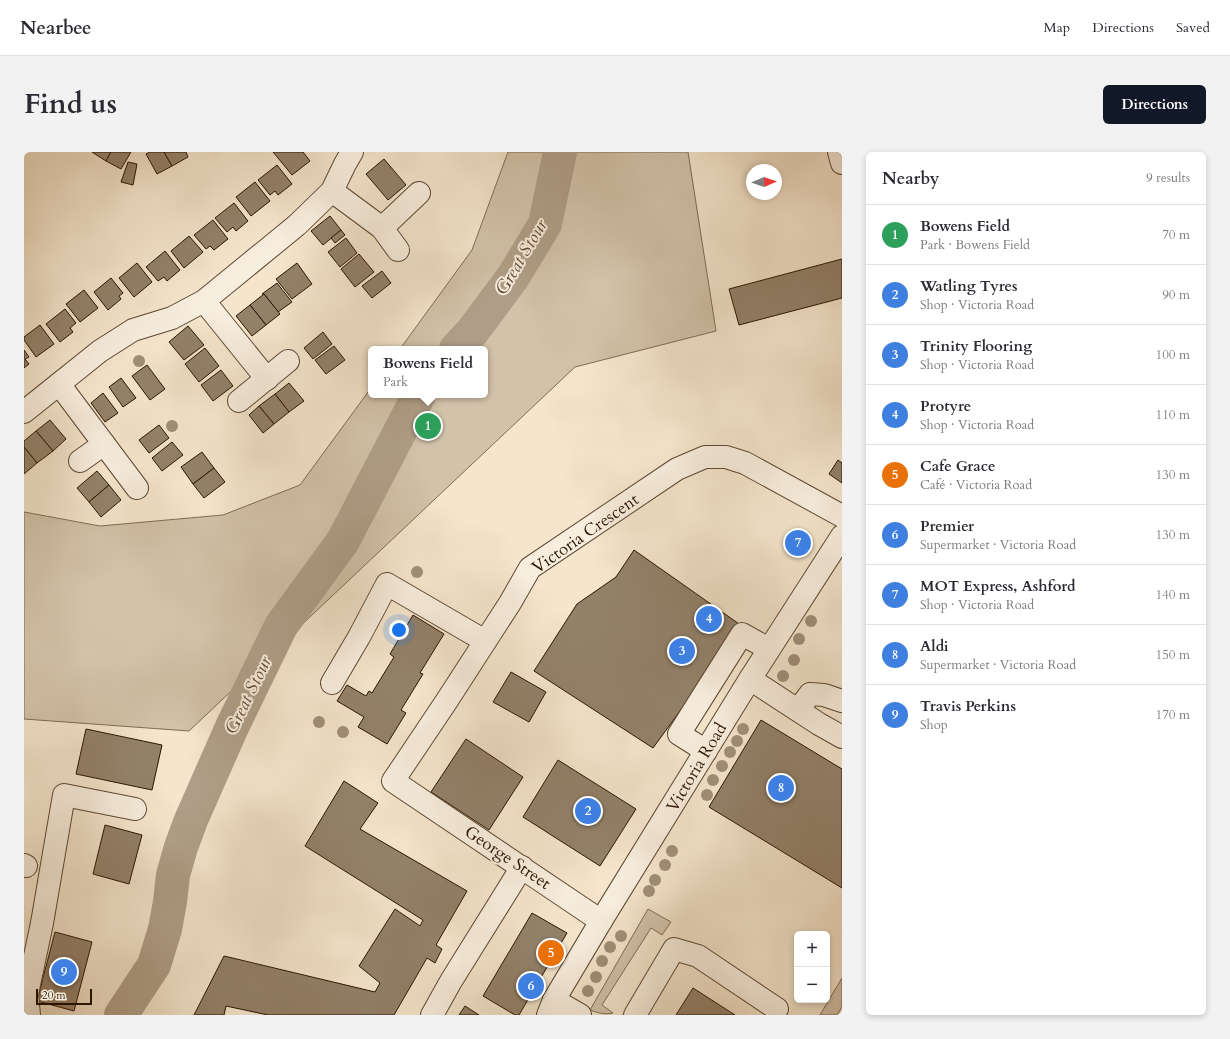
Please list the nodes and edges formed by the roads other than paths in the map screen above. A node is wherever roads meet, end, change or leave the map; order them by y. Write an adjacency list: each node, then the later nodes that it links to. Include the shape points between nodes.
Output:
1 (352, 152): 4 (street)
2 (840, 152): 3 (street)
3 (842, 163)
4 (332, 191): 6 (street); 8 (street, via 297,225)
5 (419, 193): 6 (street)
6 (382, 228): 7 (street)
7 (398, 250)
8 (204, 301): 10 (street); 11 (street, via 172,318 133,330 100,351)
9 (288, 361): 10 (street)
10 (267, 378): 12 (street)
11 (59, 384): 13 (street); 14 (street)
12 (239, 401)
13 (24, 412)
14 (104, 444): 15 (street); 16 (street)
15 (80, 461)
16 (137, 488)
17 (842, 516): 20 (street, Victoria Crescent, via 745,463 726,457 705,457 677,469 530,568)
18 (842, 536): 19 (street, Victoria Road)
19 (835, 562): 21 (street, Victoria Road)
20 (485, 641): 23 (street, via 387,584); 28 (street, Victoria Crescent, via 393,781)
21 (769, 649): 22 (street, Victoria Road); 27 (street, via 742,634 679,734)
22 (750, 679): 25 (street); 27 (street, Victoria Road)
23 (332, 683)
24 (842, 701): 25 (street, via 824,695 810,694)
25 (798, 710): 26 (street)
26 (842, 736)
27 (706, 751): 31 (street, Victoria Road)
28 (414, 794): 30 (street, George Street)
29 (135, 810): 34 (street, via 64,795 27,994)
30 (522, 867): 31 (street, George Street); 35 (street)
31 (601, 921): 33 (street, Victoria Road)
32 (777, 1009): 37 (street, via 698,956 674,949)
33 (547, 1010): 36 (street)
34 (29, 1015)
35 (432, 1015)
36 (580, 1015)
37 (635, 1015)

